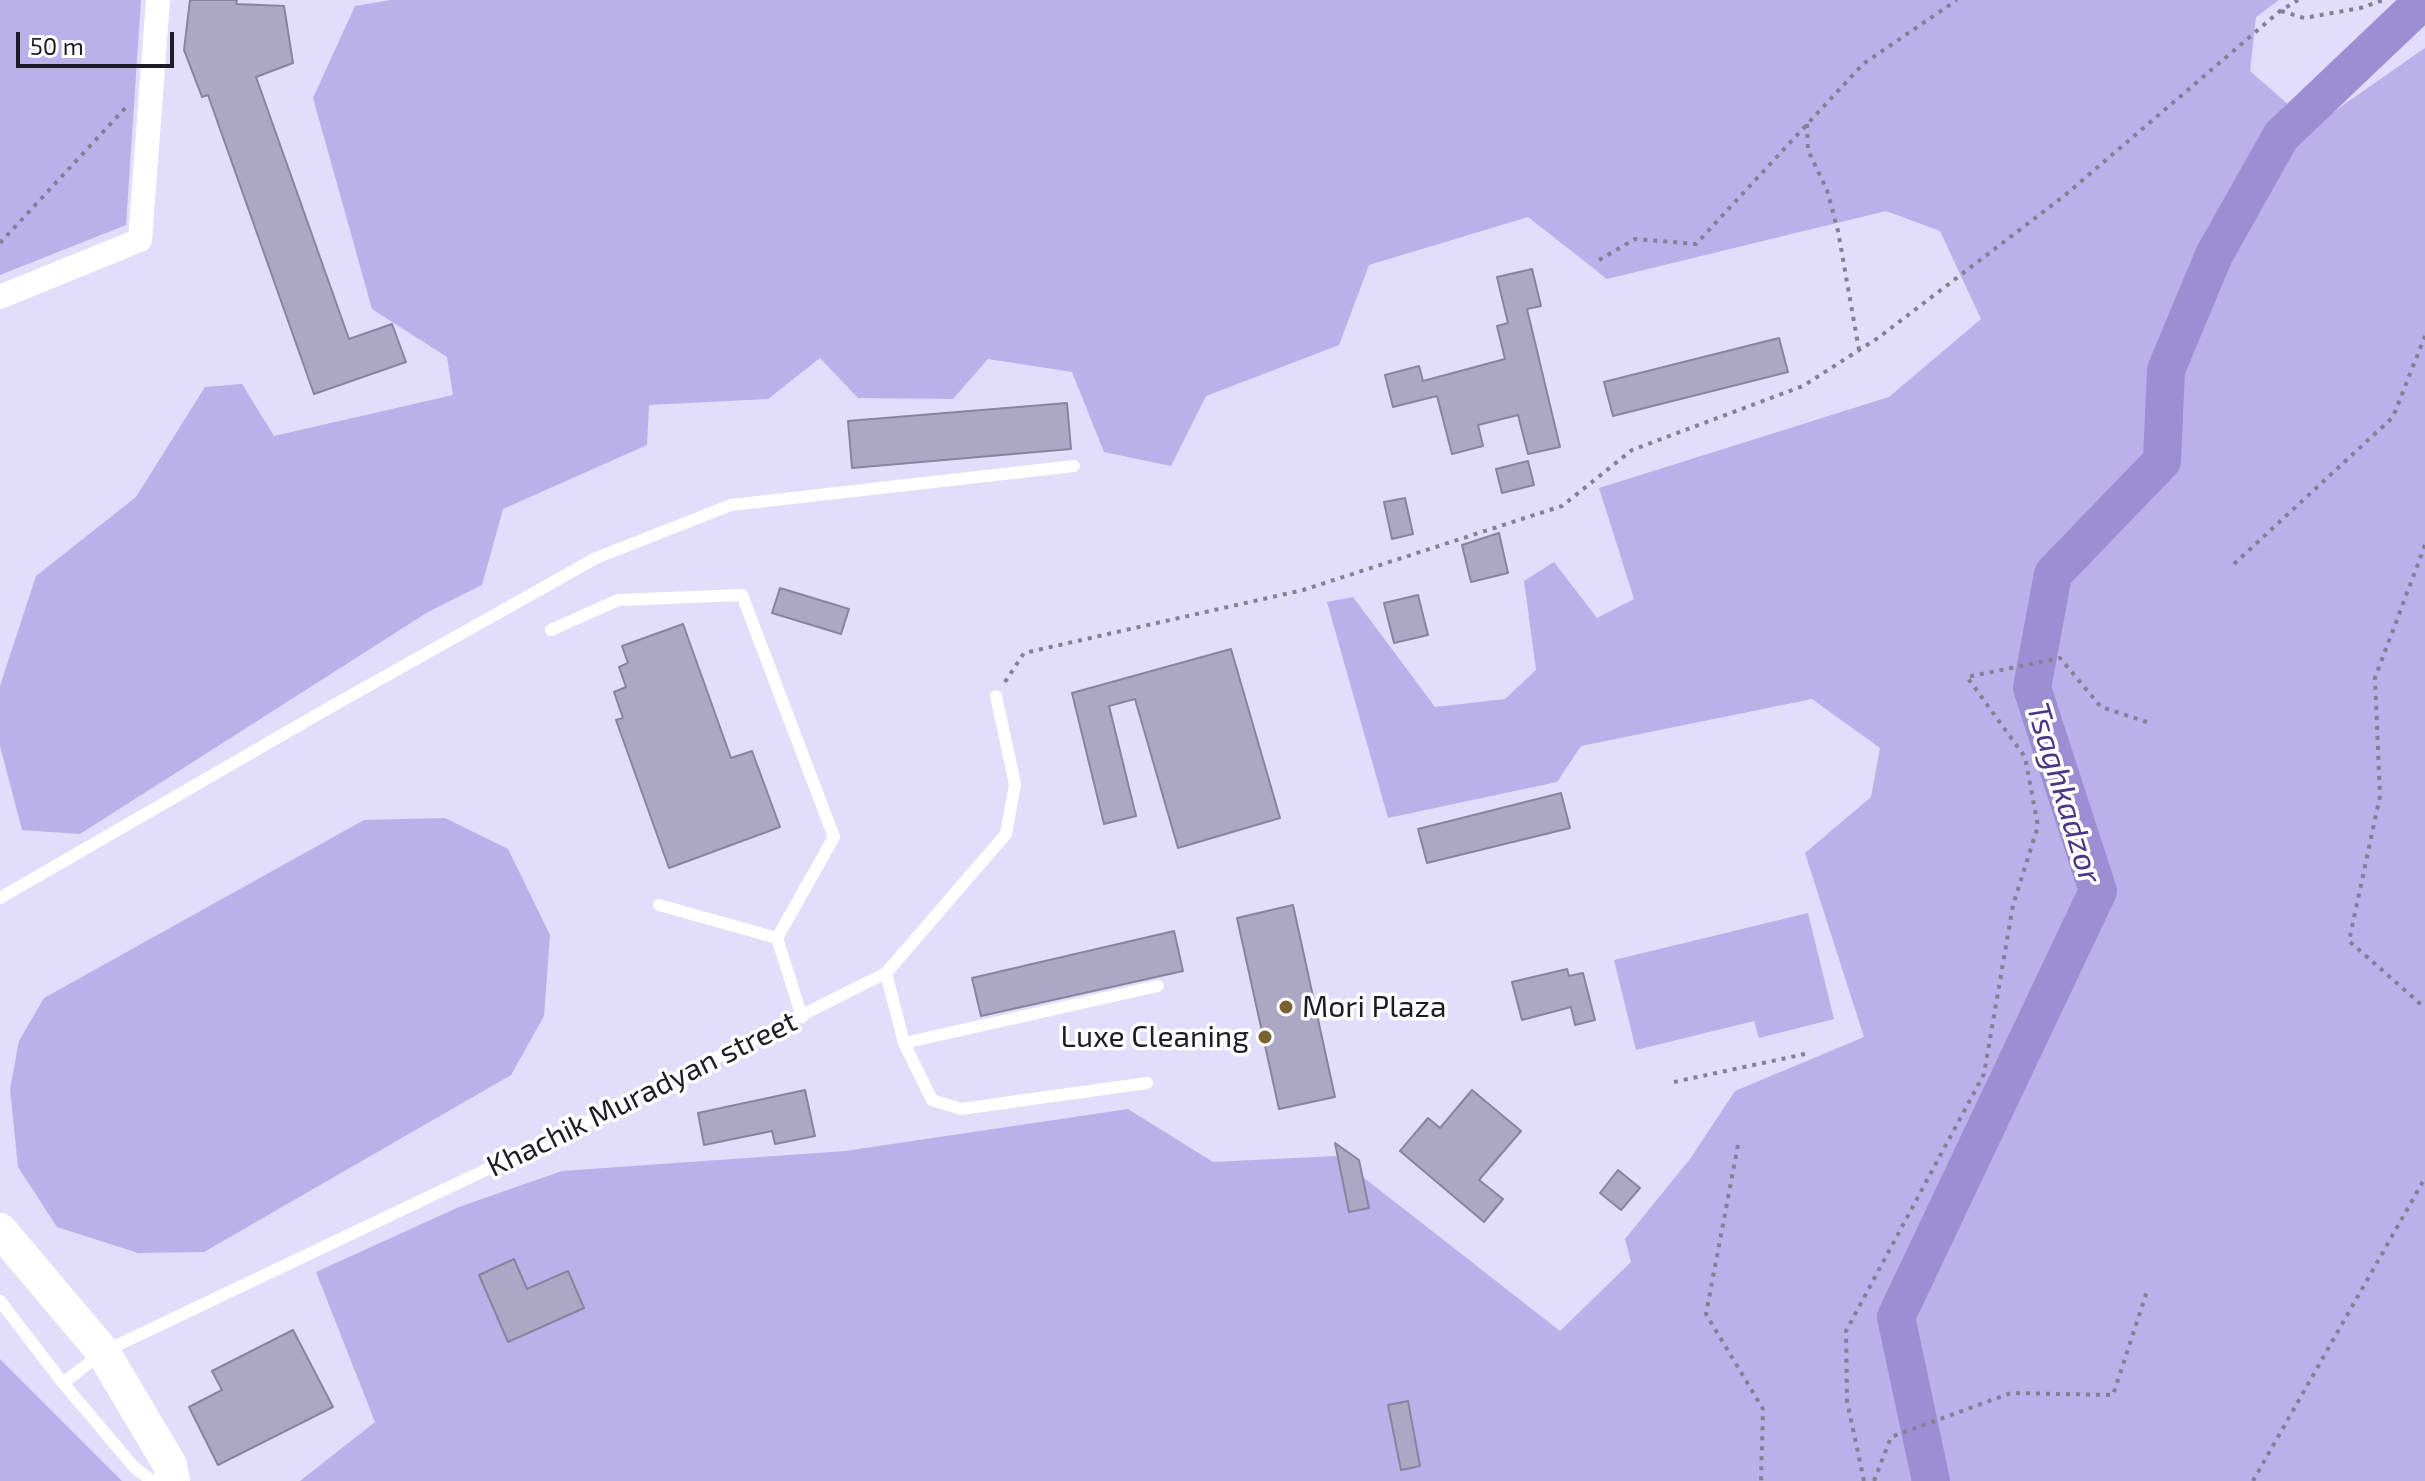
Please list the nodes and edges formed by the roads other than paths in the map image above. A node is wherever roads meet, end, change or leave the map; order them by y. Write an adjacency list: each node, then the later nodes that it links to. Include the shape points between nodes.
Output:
1 (158, 0): 2 (street, via 140,240)
2 (0, 297)
3 (1074, 466): 6 (lane, via 731,505 609,553)
4 (551, 630): 8 (lane, via 618,600 742,595 834,837)
5 (996, 696): 9 (lane, Khachik Muradyan street, via 1015,784 1006,834)
6 (0, 898)
7 (659, 905): 8 (lane)
8 (777, 938): 11 (lane)
9 (886, 973): 11 (lane, Khachik Muradyan street); 12 (lane)
10 (1158, 986): 12 (lane)
11 (802, 1017): 16 (lane, Khachik Muradyan street)
12 (904, 1043): 13 (lane, via 932,1100 961,1109)
13 (1147, 1083)
14 (0, 1230): 16 (street)
15 (0, 1301): 17 (lane)
16 (103, 1352): 17 (lane, Khachik Muradyan street); 19 (street, via 170,1465)
17 (63, 1383): 18 (lane)
18 (152, 1481)
19 (173, 1481)

